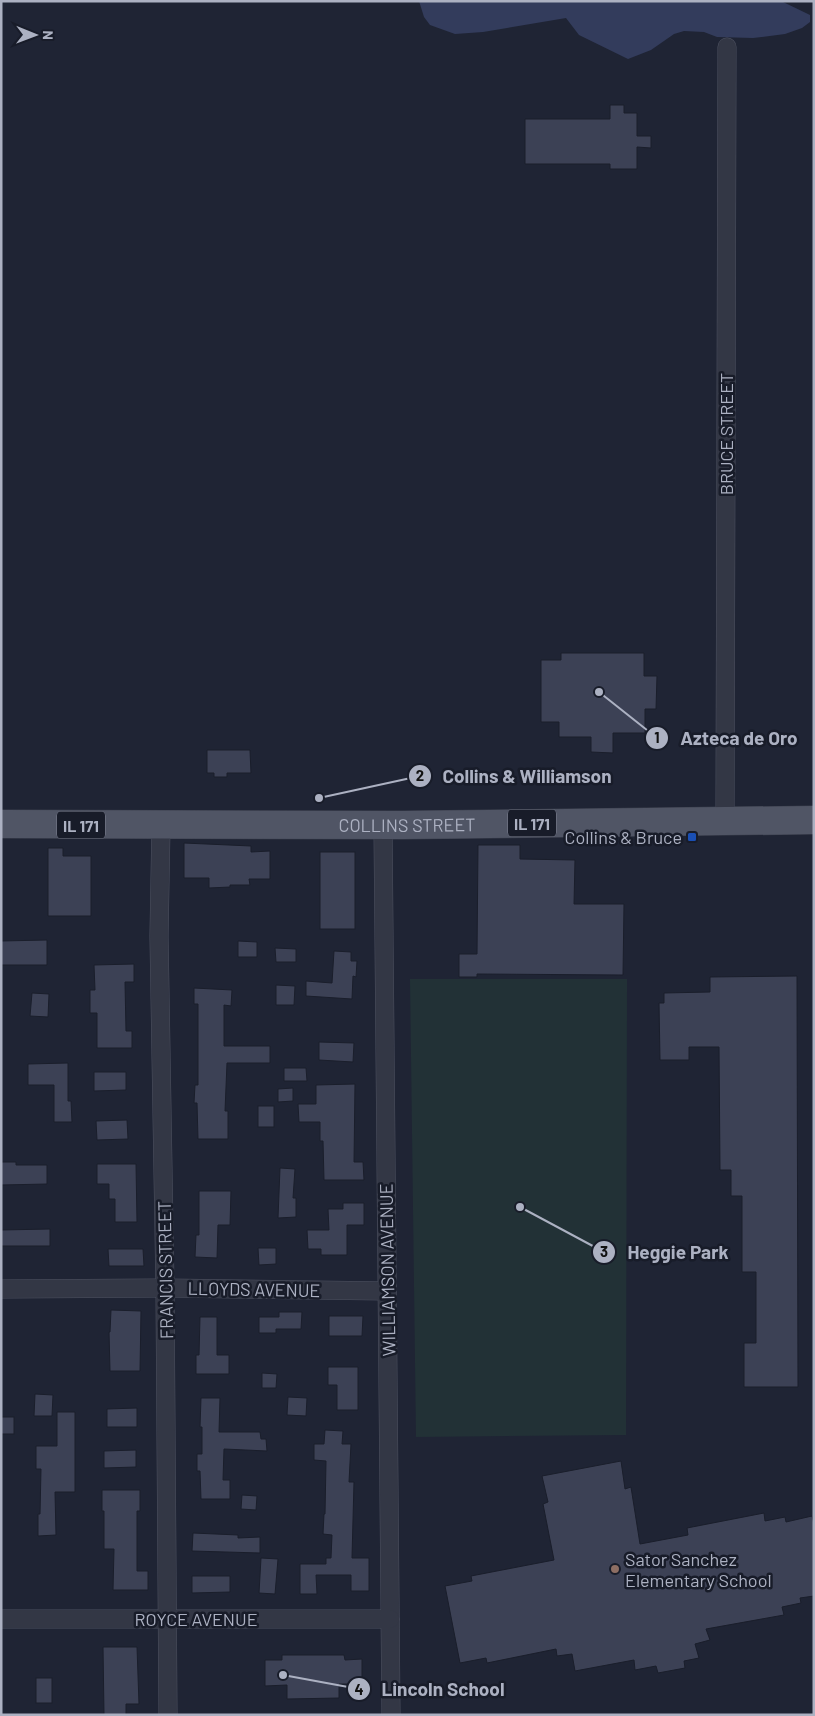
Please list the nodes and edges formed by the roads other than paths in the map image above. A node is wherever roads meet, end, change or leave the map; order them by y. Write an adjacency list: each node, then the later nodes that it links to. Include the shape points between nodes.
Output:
1 (727, 47): 3 (street, BRUCE STREET)
2 (814, 820): 3 (main road, COLLINS STREET / IL 171)
3 (725, 821): 6 (main road, COLLINS STREET / IL 171)
4 (1, 824): 5 (main road, COLLINS STREET / IL 171)
5 (161, 825): 6 (main road, COLLINS STREET / IL 171); 7 (street, FRANCIS STREET)
6 (383, 825): 9 (street, WILLIAMSON AVENUE)
7 (166, 1288): 8 (street, LLOYDS AVENUE); 9 (street, LLOYDS AVENUE); 11 (street, FRANCIS STREET)
8 (1, 1289)
9 (387, 1291): 12 (street, WILLIAMSON AVENUE)
10 (1, 1619): 11 (street, ROYCE AVENUE)
11 (166, 1619): 12 (street, ROYCE AVENUE); 13 (street, FRANCIS STREET)
12 (390, 1619): 14 (street, WILLIAMSON AVENUE)
13 (168, 1715)
14 (391, 1715)

